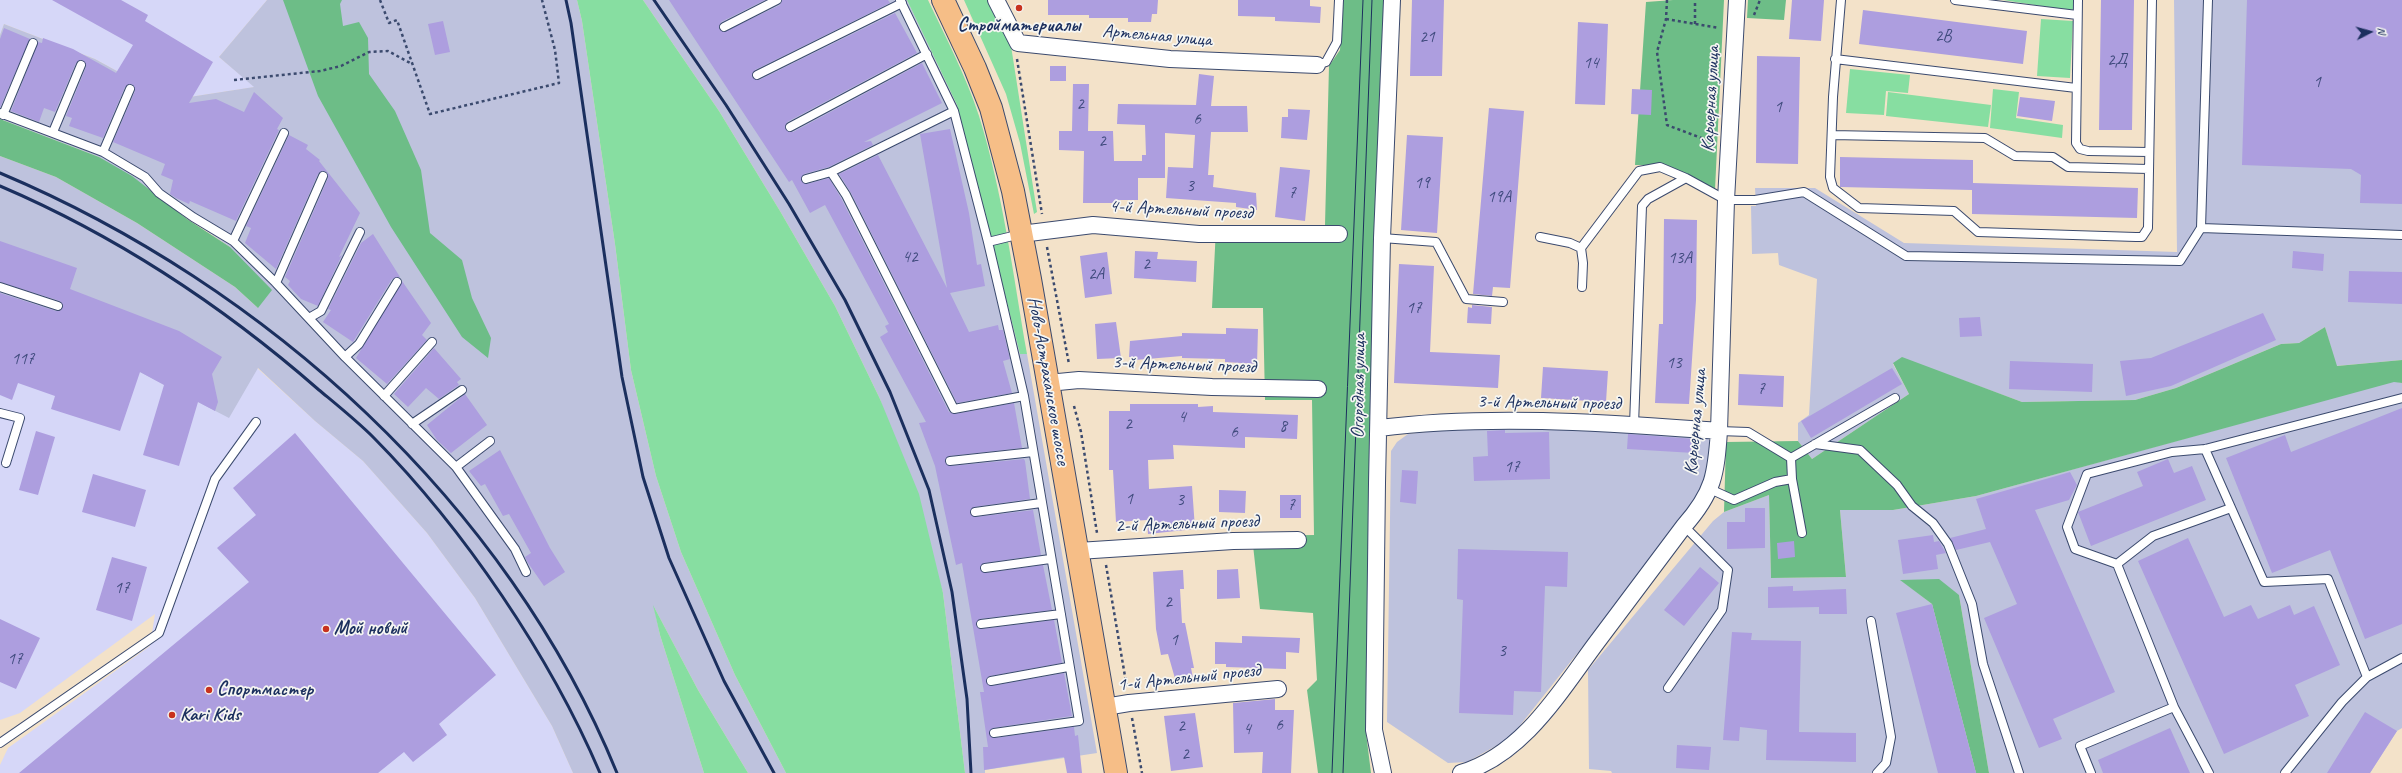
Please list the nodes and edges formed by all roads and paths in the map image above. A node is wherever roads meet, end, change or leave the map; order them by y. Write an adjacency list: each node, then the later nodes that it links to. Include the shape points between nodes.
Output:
1 (380, 0): 28 (path, via 389,23 397,20)
2 (542, 0): 28 (path, via 555,50 559,83 430,114)
3 (777, 0): 22 (lane)
4 (943, 0): 53 (main road, Ново-Астраханское шоссе, via 991,108 1013,191)
5 (996, 0): 25 (street)
6 (1339, 0): 30 (lane, via 1337,42 1326,62)
7 (1392, 0): 57 (street, Огородная улица)
8 (1667, 0): 19 (path)
9 (1695, 0): 21 (path)
10 (1737, 0): 23 (street, Карьерная улица)
11 (1760, 0): 20 (path)
12 (1841, 0): 27 (lane)
13 (1954, 0): 18 (lane)
14 (2078, 0): 18 (lane)
15 (2152, 0): 43 (lane)
16 (2208, 0): 50 (lane)
17 (901, 1): 26 (lane); 31 (lane)
18 (2077, 15): 33 (lane)
19 (1666, 19): 21 (path); 41 (path, via 1657,52 1667,125)
20 (1753, 19)
21 (1694, 24): 23 (path)
22 (724, 27)
23 (1735, 31): 41 (street, Карьерная улица)
24 (33, 43): 36 (lane)
25 (1018, 43): 30 (street, Артельная улица, via 1184,60); 51 (path, via 1018,65)
26 (927, 54): 35 (lane); 37 (lane)
27 (1835, 59): 33 (lane); 40 (lane)
28 (412, 64): 32 (path, via 388,51 369,52 341,66 320,71)
29 (81, 65): 38 (lane)
30 (1317, 65)
31 (757, 75)
32 (234, 80)
33 (2076, 88): 43 (lane, via 2075,135 2080,149)
34 (130, 89): 42 (lane)
35 (954, 111): 45 (lane); 59 (lane)
36 (1, 114): 38 (lane)
37 (790, 127)
38 (53, 132): 42 (lane)
39 (284, 133): 58 (lane)
40 (1832, 135): 44 (lane, via 1985,138 2015,156 2053,157 2068,167); 44 (lane, via 1830,182 1837,192 1859,208 1954,211 1978,232 1987,234 2142,236 2148,228)
41 (1729, 148): 49 (street, Карьерная улица)
42 (103, 152): 58 (lane, via 145,177 159,193)
43 (2149, 152): 44 (lane)
44 (2149, 169)
45 (831, 172): 48 (lane); 75 (lane, via 846,195 954,409)
46 (323, 176): 62 (lane)
47 (1686, 178): 49 (lane); 60 (lane, via 1660,167 1638,171); 81 (lane, via 1648,199 1642,206)
48 (806, 179)
49 (1726, 200): 50 (lane, via 1756,200 1804,192 1906,256 2180,261); 83 (street, Карьерная улица)
50 (2201, 228): 55 (lane)
51 (1044, 230): 53 (street, 4-й Артельный проезд); 54 (street, 4-й Артельный проезд, via 1093,225 1199,234); 70 (path, via 1069,366)
52 (360, 232): 67 (lane, via 320,311)
53 (1021, 234): 59 (lane); 71 (main road, Ново-Астраханское шоссе)
54 (1339, 234)
55 (2402, 235)
56 (1540, 237): 60 (lane)
57 (1382, 238): 65 (lane, via 1436,242 1466,299); 82 (street, Огородная улица)
58 (233, 241): 62 (lane)
59 (988, 242): 75 (lane)
60 (1581, 248): 64 (lane)
61 (397, 282): 69 (lane, via 359,344)
62 (276, 283): 67 (lane)
63 (0, 287): 66 (lane)
64 (1582, 287)
65 (1504, 302)
66 (58, 306)
67 (309, 318): 69 (lane)
68 (432, 342): 74 (lane)
69 (345, 357): 74 (lane)
70 (1069, 380): 71 (street, 3-й Артельный проезд); 72 (street, 3-й Артельный проезд); 100 (path, via 1081,432)
71 (1048, 383): 101 (main road, Ново-Астраханское шоссе)
72 (1318, 389)
73 (462, 390): 80 (lane)
74 (384, 396): 80 (lane)
75 (1024, 396): 87 (lane)
76 (1895, 398): 85 (lane)
77 (2402, 398): 86 (lane)
78 (0, 413): 90 (lane, via 20,418)
79 (256, 422): 119 (lane, via 215,479 160,633)
80 (412, 424): 91 (lane)
81 (1634, 425): 82 (street, 3-й Артельный проезд, via 1523,420); 83 (street, 3-й Артельный проезд)
82 (1379, 428): 122 (street, Огородная улица, via 1374,730)
83 (1719, 431): 88 (lane, via 1748,432); 93 (street, Карьерная улица, via 1716,465)
84 (490, 441): 91 (lane)
85 (1815, 444): 88 (lane); 125 (lane, via 1860,450 1897,485 1912,506 1933,523 1948,544 1972,604 1983,664)
86 (2205, 449): 95 (lane); 103 (lane, via 2172,452 2087,474 2067,527 2075,549)
87 (1033, 452): 89 (lane); 94 (lane)
88 (1791, 458): 92 (lane)
89 (950, 460)
90 (6, 463)
91 (456, 467): 105 (lane, via 515,549)
92 (1792, 479): 93 (lane, via 1775,482 1734,500); 98 (lane)
93 (1710, 489): 97 (street, Карьерная улица, via 1700,508)
94 (1041, 503): 96 (lane); 102 (lane)
95 (2231, 508): 103 (lane, via 2153,536); 111 (lane, via 2264,582 2328,578)
96 (975, 512)
97 (1684, 526): 113 (lane, via 1728,570 1722,610); 123 (street, Карьерная улица, via 1536,723 1499,755)
98 (1802, 533)
99 (1298, 540): 100 (street, 2-й Артельный проезд)
100 (1099, 548): 101 (street, 2-й Артельный проезд); 115 (path, via 1105,561)
101 (1078, 551): 116 (main road, Ново-Астраханское шоссе)
102 (1050, 559): 104 (lane); 106 (lane)
103 (2117, 564): 117 (lane)
104 (985, 568)
105 (526, 572)
106 (1060, 614): 108 (lane); 110 (lane)
107 (1871, 621): 124 (lane, via 1891,736 1886,763)
108 (981, 624)
109 (2402, 658): 111 (lane)
110 (1068, 667): 112 (lane); 118 (lane, via 1079,721)
111 (2367, 677): 128 (lane, via 2342,702)
112 (991, 681)
113 (1668, 688)
114 (1278, 689): 115 (street, 1-й Артельный проезд)
115 (1129, 703): 116 (street, 1-й Артельный проезд); 121 (path)
116 (1105, 707): 120 (main road, Ново-Астраханское шоссе)
117 (2174, 707): 126 (lane, via 2080,746); 127 (lane)
118 (994, 733)
119 (0, 743)
120 (1116, 773)
121 (1142, 773)
122 (1383, 773)
123 (1461, 773)
124 (1877, 773)
125 (2019, 773)
126 (2091, 773)
127 (2209, 773)
128 (2285, 773)

